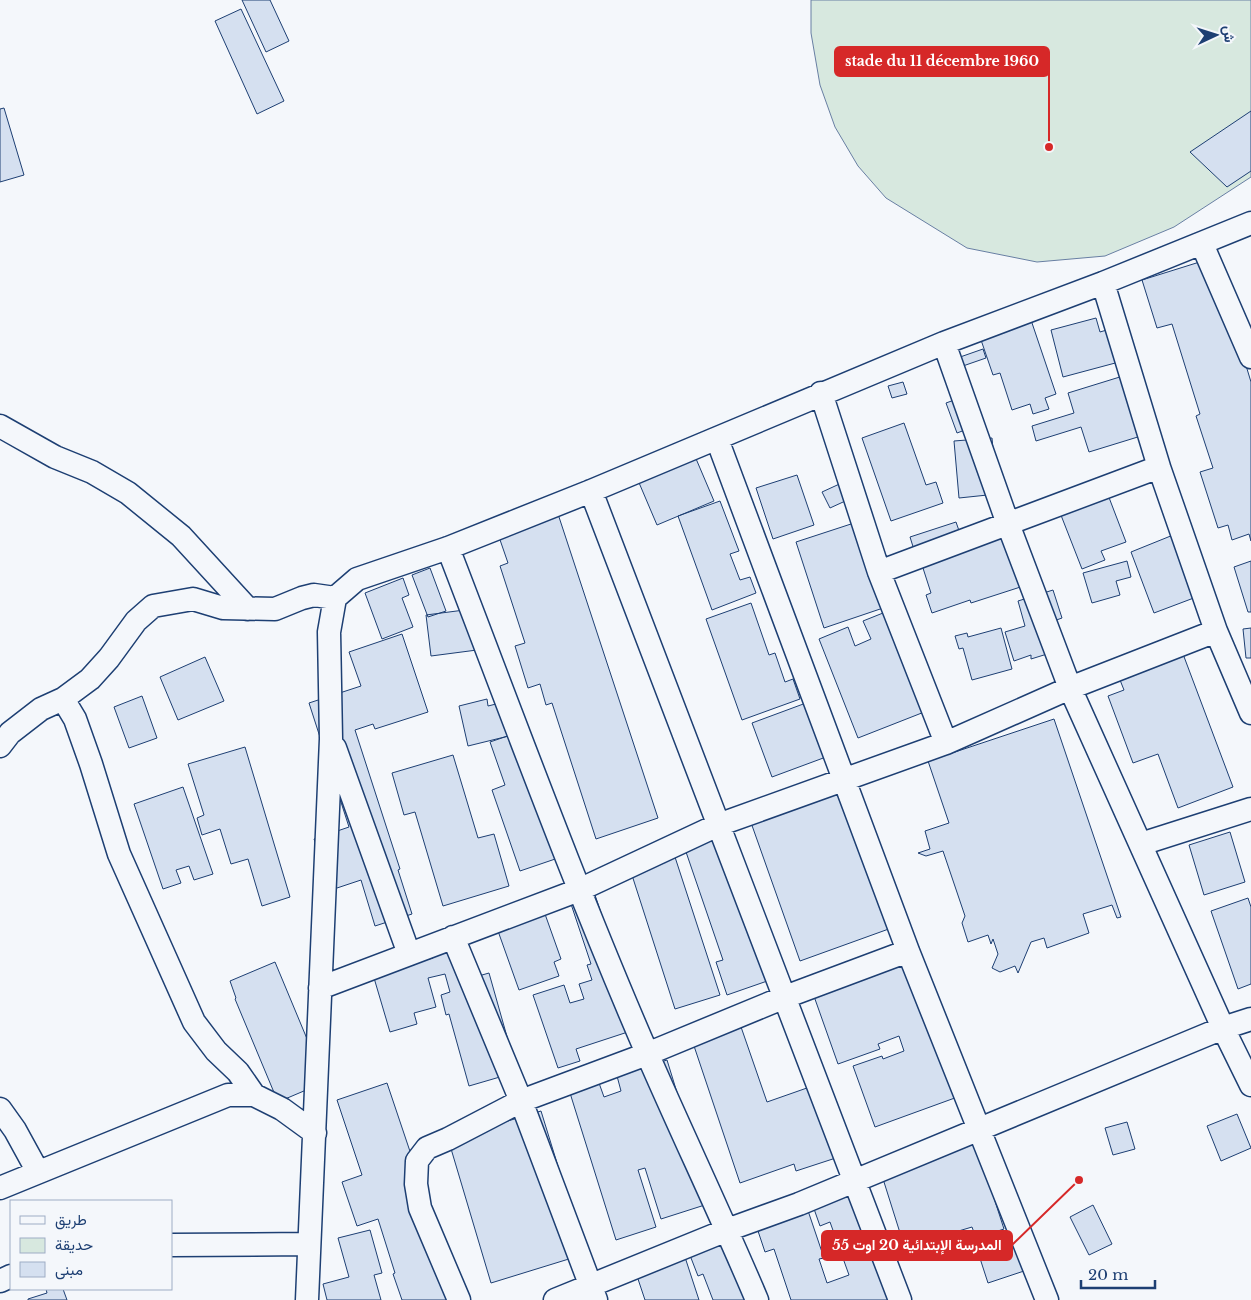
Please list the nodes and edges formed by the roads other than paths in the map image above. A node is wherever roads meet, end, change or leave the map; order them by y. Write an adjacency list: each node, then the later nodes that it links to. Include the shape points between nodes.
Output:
1 (1251, 223): 2 (street)
2 (1202, 244): 3 (street); 5 (street)
3 (1103, 283): 4 (street); 9 (street)
4 (944, 343): 6 (street); 11 (street)
5 (1251, 357)
6 (821, 393): 8 (street); 13 (street)
7 (0, 426): 15 (street, via 128,493 181,536)
8 (717, 439): 10 (street); 23 (street)
9 (1158, 467): 11 (street); 16 (street)
10 (591, 491): 12 (street); 25 (street)
11 (1008, 524): 13 (street); 17 (street)
12 (448, 548): 14 (street, via 357,579); 27 (street)
13 (879, 572): 21 (street)
14 (335, 598): 15 (street, via 314,595 275,610); 20 (street, via 329,632)
15 (248, 609): 18 (street, via 223,608 193,600 153,606 136,620 90,679)
16 (1216, 631): 17 (street); 19 (street)
17 (1070, 688): 21 (street); 26 (street)
18 (63, 699): 22 (street, via 41,709 10,733); 37 (street, via 75,718 119,854 194,1022)
19 (1251, 713)
20 (331, 738): 30 (street); 31 (street)
21 (946, 743): 23 (street)
22 (0, 746)
23 (844, 781): 25 (street); 29 (street)
24 (1251, 809): 26 (street)
25 (718, 825): 27 (street); 32 (street)
26 (1141, 844): 34 (street)
27 (579, 890): 28 (street); 35 (street)
28 (453, 937): 30 (street); 38 (street)
29 (908, 951): 32 (street); 40 (street)
30 (409, 954): 31 (street)
31 (320, 988): 41 (street)
32 (785, 996): 35 (street); 43 (street)
33 (1251, 1019): 34 (street)
34 (1222, 1028): 36 (street); 40 (street)
35 (647, 1054): 38 (street); 45 (street)
36 (1251, 1085)
37 (254, 1095): 41 (street, via 282,1109); 42 (street, via 228,1095)
38 (521, 1101): 48 (street); 51 (street, via 427,1148 417,1161 420,1208)
39 (0, 1109): 42 (street)
40 (979, 1129): 43 (street); 49 (street)
41 (315, 1133): 46 (street)
42 (38, 1172): 44 (street)
43 (854, 1181): 45 (street); 54 (street)
44 (0, 1188)
45 (727, 1230): 48 (street); 53 (street)
46 (309, 1244): 47 (street); 50 (street)
47 (172, 1245)
48 (593, 1293): 52 (street)
49 (1039, 1298)
50 (306, 1300)
51 (459, 1300)
52 (555, 1300)
53 (757, 1300)
54 (900, 1300)

